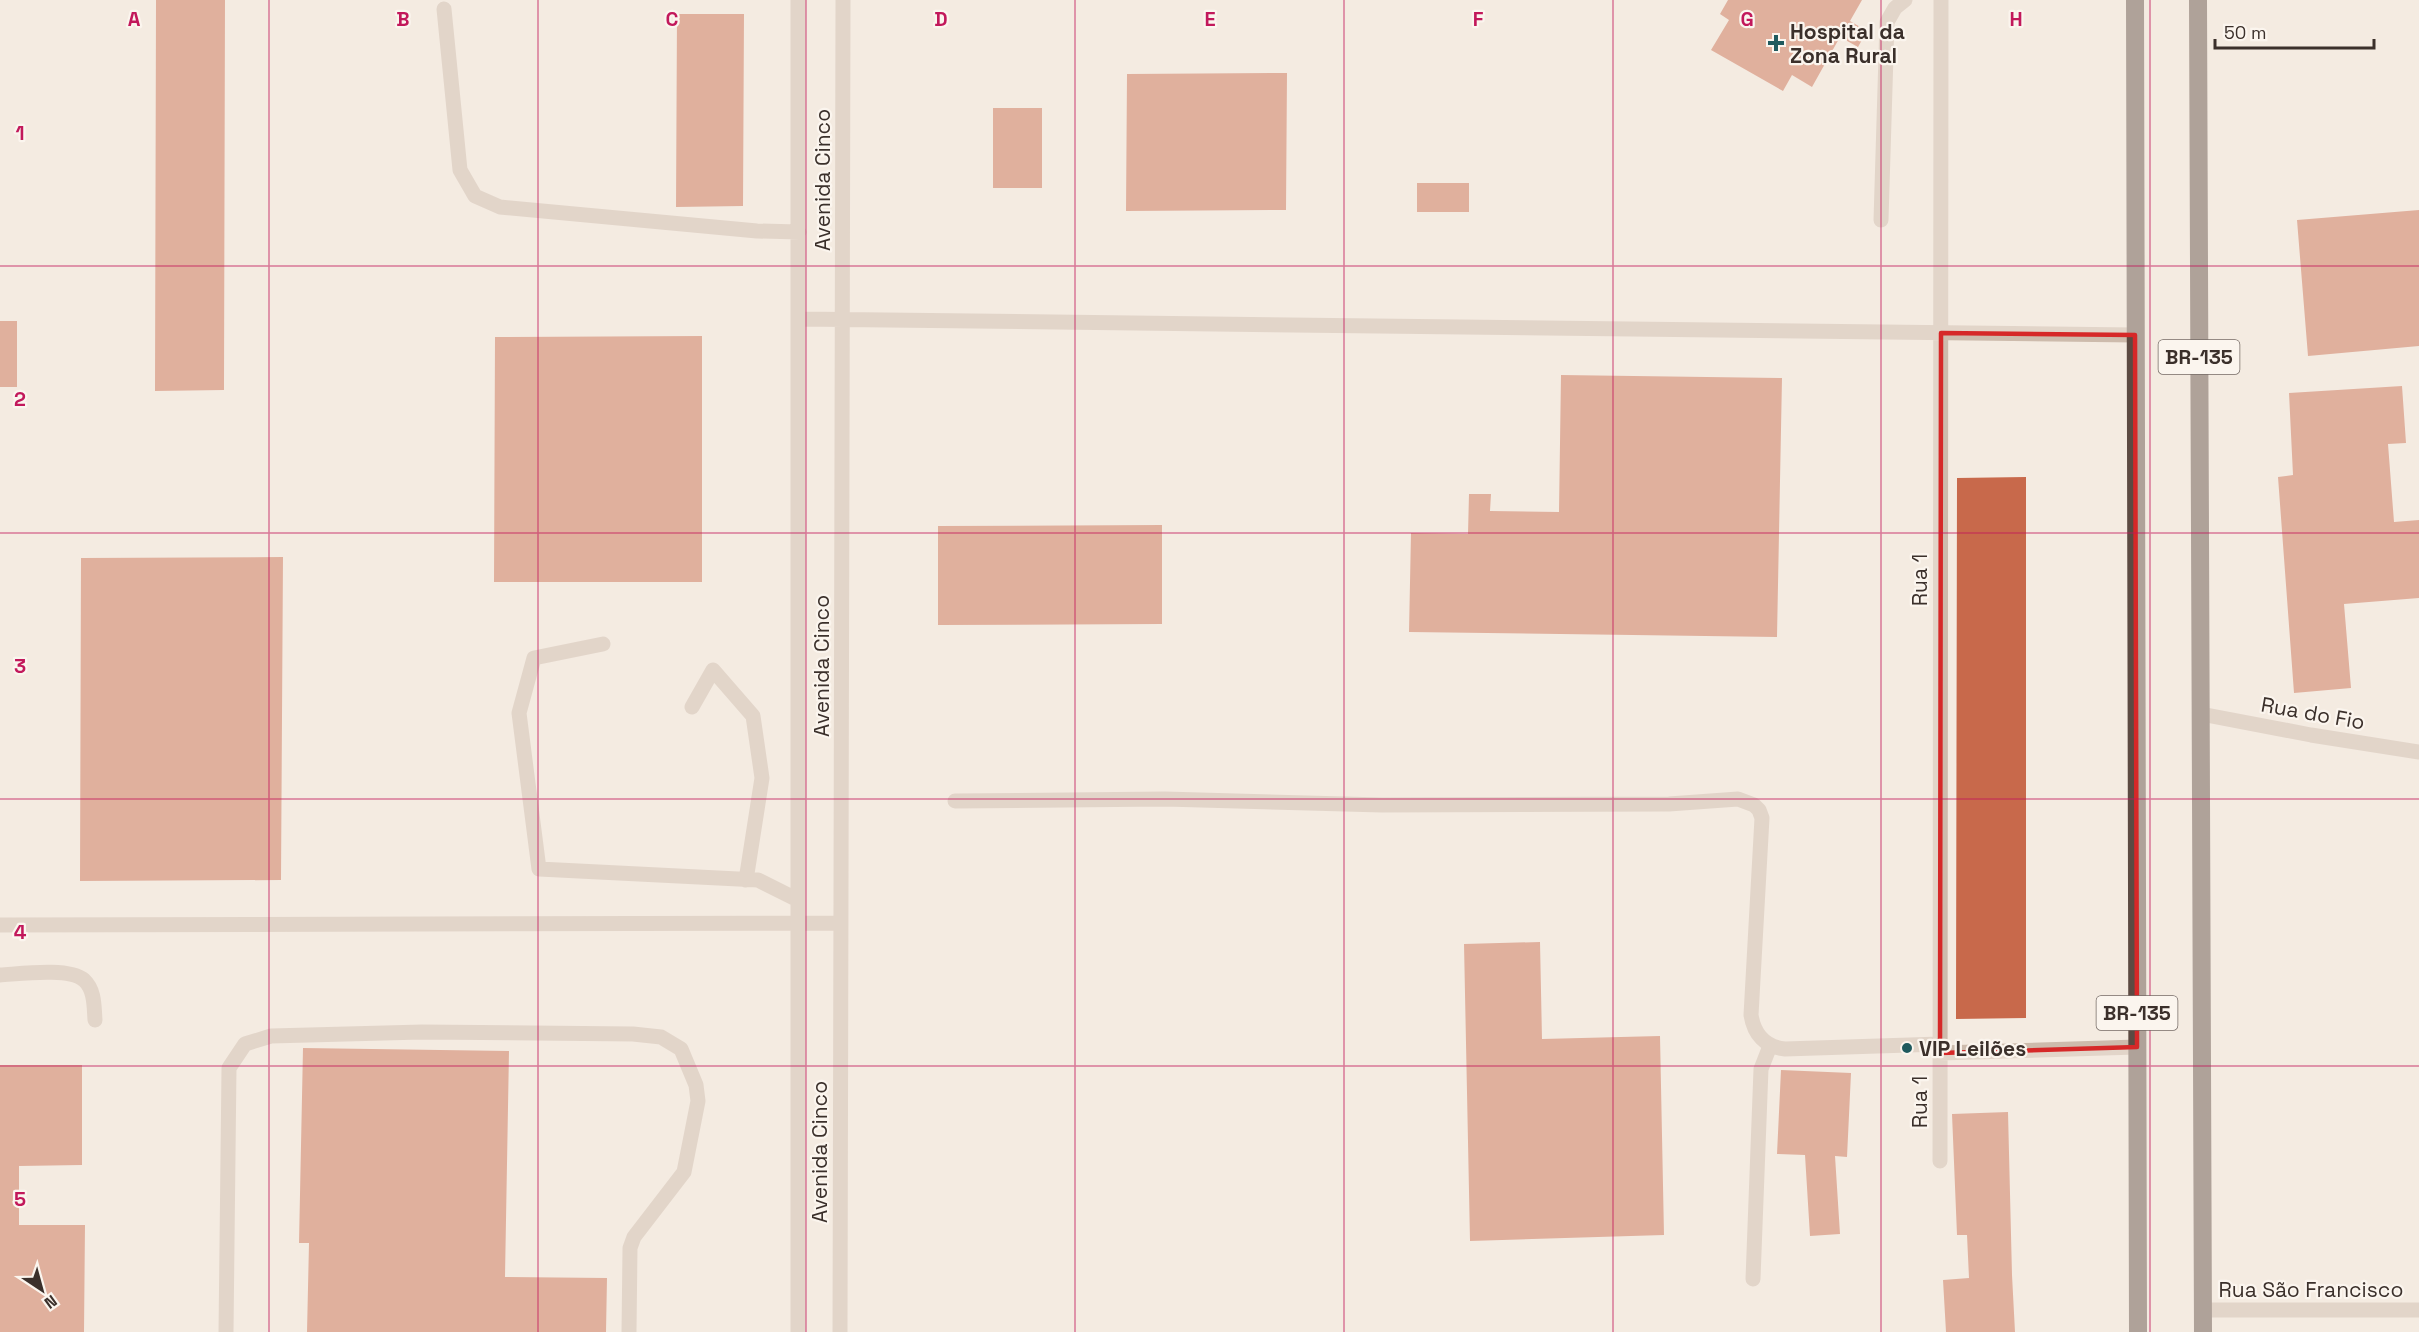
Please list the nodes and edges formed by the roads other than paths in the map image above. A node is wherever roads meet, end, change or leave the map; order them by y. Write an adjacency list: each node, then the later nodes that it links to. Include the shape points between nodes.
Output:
1 (798, 0): 9 (street, Avenida Cinco)
2 (843, 0): 11 (street, Avenida Cinco)
3 (1905, 0): 8 (street, via 1887,22)
4 (1941, 0): 12 (street, Rua 1)
5 (2134, 0): 13 (highway, BR-135)
6 (2198, 0): 16 (highway, BR-135)
7 (444, 9): 9 (street, via 460,170 475,196 500,207)
8 (1881, 220)
9 (799, 232): 10 (street, Avenida Cinco)
10 (799, 319): 11 (street); 20 (street, Avenida Cinco)
11 (843, 320): 12 (street); 22 (street, Avenida Cinco)
12 (1941, 333): 13 (street); 28 (street, Rua 1)
13 (2135, 335): 27 (highway, BR-135)
14 (603, 644): 19 (street, via 534,658 519,713 539,869)
15 (692, 707): 19 (street, via 713,670 753,716 762,778)
16 (2201, 714): 17 (street, Rua do Fio); 31 (highway, BR-135)
17 (2419, 752)
18 (956, 801): 26 (street, via 1382,805 1669,804 1738,799 1748,802 1759,810 1761,818 1751,1015 1755,1031)
19 (746, 880): 20 (street, via 758,880)
20 (798, 900): 21 (street, Avenida Cinco)
21 (798, 922): 22 (street); 23 (street); 35 (street, Avenida Cinco)
22 (840, 923): 36 (street, Avenida Cinco)
23 (0, 924)
24 (0, 975): 25 (street, via 63,973 83,979 94,1002)
25 (95, 1020)
26 (1770, 1046): 28 (street); 30 (street, via 1761,1069)
27 (2137, 1047): 28 (street); 37 (highway, BR-135)
28 (1940, 1048): 29 (street, Rua 1)
29 (1940, 1161)
30 (1753, 1279)
31 (2203, 1310): 32 (street, Rua São Francisco); 38 (highway, BR-135)
32 (2419, 1310)
33 (225, 1332): 34 (street, via 229,1068 245,1044 271,1036 422,1032 633,1034 661,1037 681,1049 696,1085 698,1101 684,1172 634,1237 630,1248)
34 (629, 1332)
35 (798, 1332)
36 (840, 1332)
37 (2138, 1332)
38 (2203, 1332)

